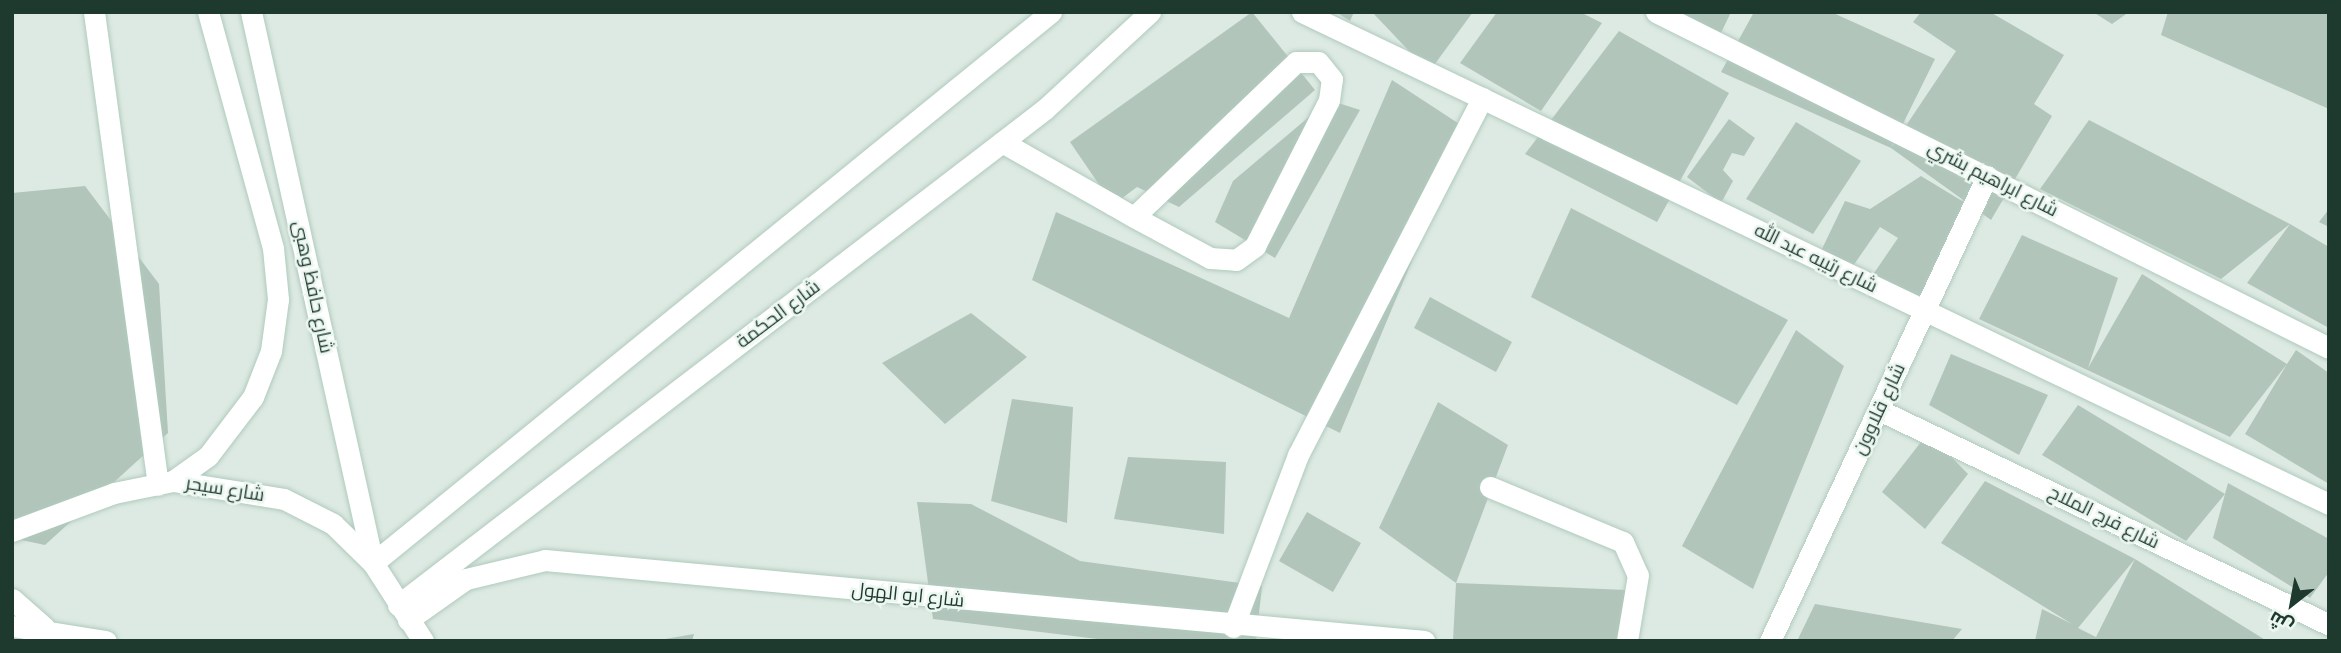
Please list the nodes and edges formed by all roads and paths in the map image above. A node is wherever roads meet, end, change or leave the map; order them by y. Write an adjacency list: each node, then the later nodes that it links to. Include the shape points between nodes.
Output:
1 (94, 12): 15 (street)
2 (208, 12): 15 (street, شارع حافظ وهبى, via 273,248 278,299 271,351 253,397 208,456)
3 (251, 12): 19 (street, شارع حافظ وهبى)
4 (1051, 12): 19 (street)
5 (1150, 12): 9 (street, شارع الحكمة)
6 (1303, 12): 8 (street, شارع رتيبه عبد الله)
7 (1656, 12): 10 (street, شارع ابراهيم بشري)
8 (1482, 99): 12 (street, شارع رتيبه عبد الله); 24 (street, via 1293,466)
9 (1002, 142): 11 (street); 21 (street, شارع الحكمة)
10 (1987, 176): 12 (street, شارع قلاوون); 13 (street, شارع ابراهيم بشري)
11 (1134, 217): 11 (street, via 1210,258 1223,262 1247,255 1329,100 1332,79 1318,62 1296,62)
12 (1924, 310): 14 (street, شارع قلاوون); 17 (street, شارع رتيبه عبد الله)
13 (2329, 348)
14 (1879, 410): 22 (street, شارع فرج الملاح); 30 (street, شارع قلاوون)
15 (166, 483): 18 (street, شارع سيجر, via 114,493); 19 (street, شارع سيجر, via 284,499 334,524)
16 (1490, 487): 29 (street, via 1623,542 1638,575)
17 (2329, 504)
18 (16, 535)
19 (373, 563): 21 (street, شارع سيجر)
20 (12, 599): 25 (street, via 23,614)
21 (403, 612): 24 (street, شارع ابو الهول, via 467,579 545,560); 27 (street, شارع سيجر)
22 (2329, 625)
23 (12, 626): 25 (street)
24 (1233, 627): 28 (street, شارع ابو الهول)
25 (57, 631): 26 (street)
26 (106, 641)
27 (423, 641)
28 (1424, 641)
29 (1627, 641)
30 (1770, 641)

